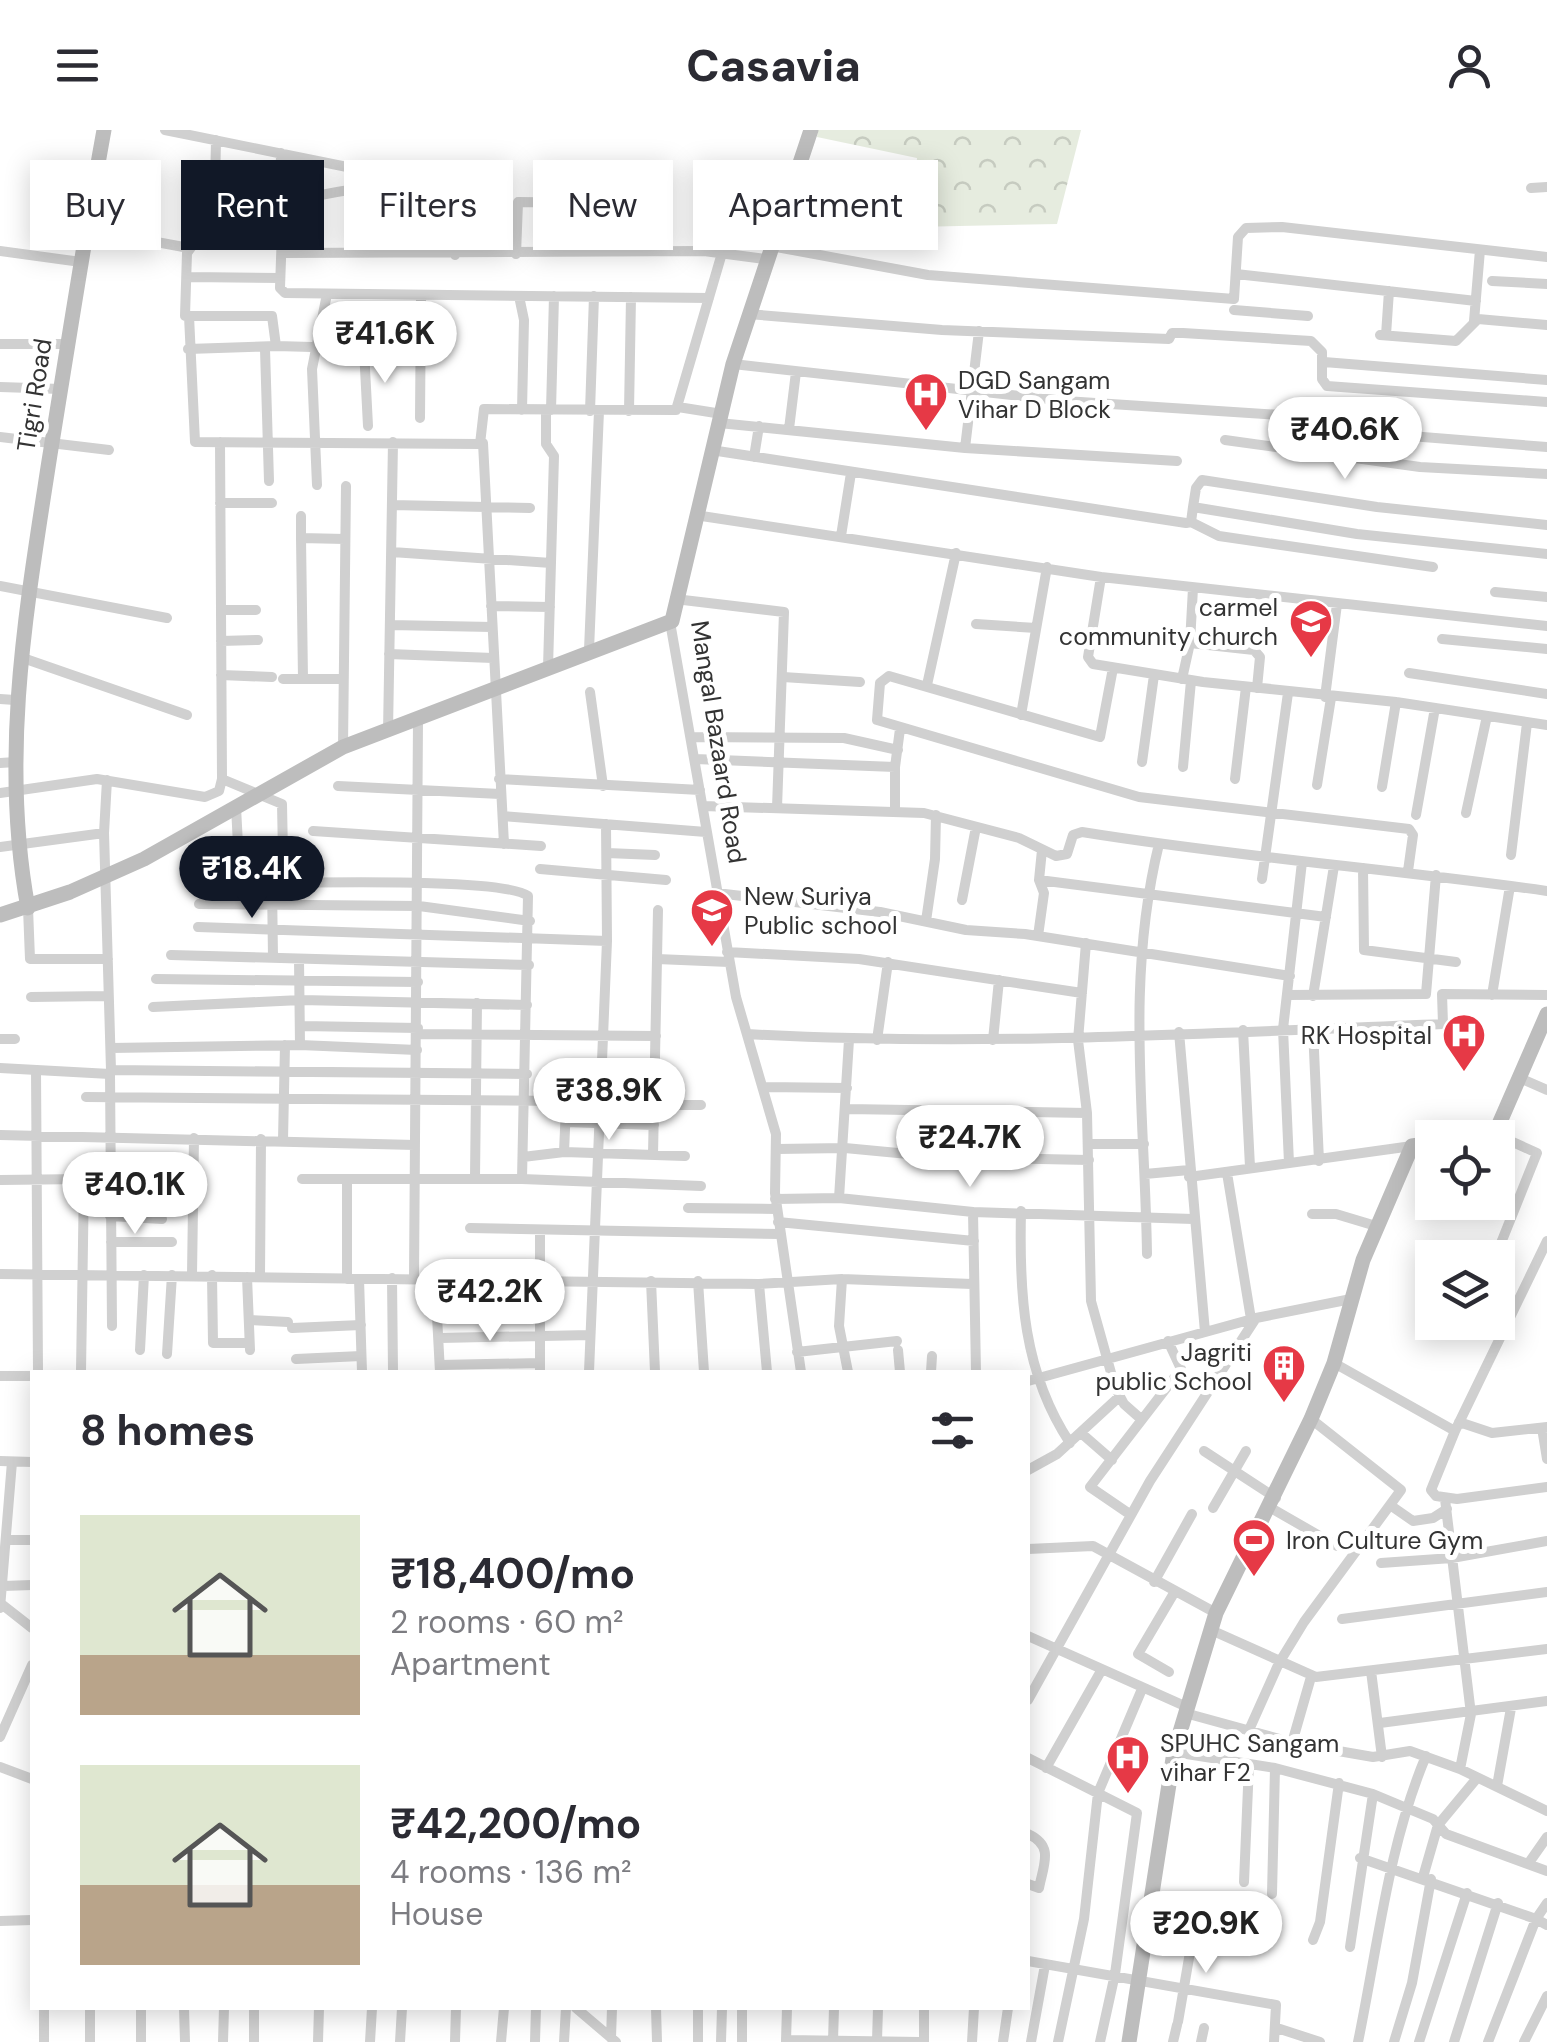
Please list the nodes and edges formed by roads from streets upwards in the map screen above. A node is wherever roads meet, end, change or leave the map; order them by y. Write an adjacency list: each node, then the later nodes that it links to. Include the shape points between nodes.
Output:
1 (104, 130): 6 (street, Tigri Road)
2 (165, 130): 4 (street)
3 (811, 134): 22 (street, Mangal Bazaard Road)
4 (216, 140): 5 (street); 7 (street)
5 (281, 154): 8 (street); 9 (street)
6 (99, 160)
7 (216, 160)
8 (281, 160)
9 (344, 166)
10 (1547, 187): 11 (street)
11 (1531, 188)
12 (533, 202): 23 (street, via 518,202)
13 (0, 250): 26 (street)
14 (82, 250): 26 (street, Tigri Road)
15 (189, 250): 28 (street)
16 (360, 250): 20 (street)
17 (455, 250): 24 (street)
18 (1480, 250): 25 (street); 27 (street, via 1253,227 1239,233); 40 (street)
19 (282, 253): 20 (street); 29 (street)
20 (360, 253): 24 (street)
21 (722, 253): 22 (street); 23 (street); 39 (street)
22 (768, 253): 41 (street); 42 (street, Mangal Bazaard Road)
23 (516, 254): 24 (street)
24 (455, 255)
25 (1547, 257)
26 (80, 262): 50 (street, Tigri Road)
27 (1236, 274): 32 (street); 41 (street)
28 (188, 277): 29 (street); 43 (street)
29 (280, 278): 33 (street, via 284,293)
30 (1492, 281): 31 (street)
31 (1547, 284)
32 (1389, 291): 40 (street); 45 (street, via 1382,335 1456,341)
33 (327, 294): 34 (street); 51 (street)
34 (421, 295): 35 (street); 55 (street)
35 (520, 296): 36 (street); 65 (street)
36 (554, 296): 37 (street); 66 (street)
37 (594, 296): 38 (street); 67 (street)
38 (631, 296): 39 (street); 68 (street)
39 (709, 298): 64 (street)
40 (1476, 301): 45 (street)
41 (1234, 304): 44 (street); 48 (street)
42 (748, 314): 47 (street); 57 (street, Mangal Bazaard Road)
43 (189, 316): 52 (street, via 271,316); 53 (street)
44 (1308, 316)
45 (1474, 320): 46 (street)
46 (1547, 325)
47 (979, 330): 48 (street); 62 (street)
48 (1232, 336): 56 (street, via 1311,342 1319,345)
49 (0, 344): 50 (street)
50 (68, 344): 61 (street, Tigri Road)
51 (319, 346): 52 (street); 54 (street); 77 (street, via 312,369)
52 (271, 348): 53 (street); 75 (street)
53 (188, 349): 78 (street, via 194,441)
54 (364, 349): 55 (street); 71 (street)
55 (420, 350): 69 (street)
56 (1324, 362): 59 (street); 63 (street, via 1328,386)
57 (733, 364): 58 (street); 70 (street, Mangal Bazaard Road)
58 (796, 372): 62 (street); 73 (street)
59 (1547, 380)
60 (0, 386): 61 (street)
61 (60, 390): 81 (street, Tigri Road)
62 (970, 392): 82 (street); 83 (street, via 1280,414 1398,435)
63 (1547, 402)
64 (678, 407): 68 (street); 70 (street)
65 (522, 410): 66 (street); 80 (street, via 483,409)
66 (548, 410): 67 (street); 110 (street, via 546,444 554,456)
67 (594, 411): 68 (street); 137 (street)
68 (629, 411)
69 (420, 418)
70 (721, 418): 72 (street); 85 (street, Mangal Bazaard Road)
71 (368, 426)
72 (759, 426): 73 (street); 86 (street)
73 (789, 429): 82 (street)
74 (0, 438): 81 (street)
75 (269, 440): 77 (street); 78 (street); 90 (street)
76 (1225, 440): 89 (street, via 1420,467)
77 (316, 441): 79 (street); 91 (street)
78 (220, 442): 93 (street)
79 (393, 442): 80 (street); 95 (street)
80 (482, 443): 98 (street)
81 (52, 444): 84 (street); 116 (street, Tigri Road)
82 (965, 448): 87 (street)
83 (1547, 448)
84 (109, 450)
85 (711, 450): 86 (street); 99 (street, Mangal Bazaard Road)
86 (754, 458): 88 (street)
87 (1177, 461)
88 (851, 474): 101 (street); 103 (street)
89 (1547, 474)
90 (269, 481)
91 (317, 485)
92 (346, 486): 105 (street)
93 (220, 503): 94 (street); 123 (street)
94 (272, 504)
95 (392, 505): 98 (street); 106 (street)
96 (1193, 507): 101 (street); 102 (street, via 1202,480); 108 (street, via 1357,534)
97 (530, 508): 98 (street)
98 (487, 510): 109 (street)
99 (694, 514): 103 (street); 119 (street, Mangal Bazaard Road)
100 (301, 516): 104 (street)
101 (1191, 522): 112 (street, via 1220,536)
102 (1547, 525)
103 (841, 536): 107 (street)
104 (301, 538): 105 (street); 147 (street)
105 (345, 539): 148 (street)
106 (392, 552): 109 (street); 128 (street)
107 (956, 553): 111 (street); 151 (street)
108 (1547, 554)
109 (489, 558): 110 (street); 121 (street)
110 (551, 562): 122 (street)
111 (1047, 567): 113 (street); 131 (street)
112 (1433, 568)
113 (1101, 577): 115 (street); 142 (street, via 1088,659)
114 (0, 586): 116 (street)
115 (1193, 588): 120 (street); 135 (street)
116 (28, 591): 125 (street); 139 (street, Tigri Road)
117 (1495, 592): 118 (street)
118 (1547, 597)
119 (675, 599): 126 (street, Mangal Bazaard Road); 146 (street, via 781,609)
120 (1336, 604): 129 (street); 157 (street)
121 (491, 606): 122 (street); 130 (street)
122 (550, 607): 141 (street)
123 (221, 610): 124 (street); 134 (street)
124 (256, 610)
125 (167, 618)
126 (670, 622): 137 (street); 170 (street, Mangal Bazaard Road)
127 (976, 624): 131 (street)
128 (390, 625): 130 (street); 138 (street)
129 (1547, 626)
130 (492, 627): 140 (street)
131 (1036, 628): 162 (street)
132 (1442, 639): 136 (street)
133 (258, 640): 134 (street)
134 (221, 641): 145 (street)
135 (1190, 644): 149 (street); 152 (street, via 1259,652)
136 (1547, 649)
137 (589, 650): 141 (street)
138 (389, 654): 140 (street); 168 (street)
139 (20, 657): 158 (street, Tigri Road); 161 (street)
140 (494, 658): 153 (street)
141 (548, 668): 153 (street)
142 (1113, 668): 144 (street); 162 (street, via 1100,738)
143 (1409, 673): 156 (street)
144 (1154, 675): 149 (street); 176 (street)
145 (221, 676): 147 (street); 179 (street)
146 (783, 677): 150 (street); 169 (street)
147 (304, 679): 148 (street)
148 (343, 679): 171 (street)
149 (1187, 680): 152 (street); 178 (street)
150 (860, 682)
151 (927, 685): 162 (street); 167 (street, via 882,678 877,720)
152 (1251, 688): 155 (street); 181 (street)
153 (494, 690): 164 (street); 180 (street)
154 (590, 692): 184 (street)
155 (1288, 693): 157 (street); 196 (street)
156 (1547, 694)
157 (1328, 698): 159 (street); 185 (street)
158 (8, 700): 175 (street, Tigri Road)
159 (1396, 702): 160 (street); 186 (street)
160 (1435, 708): 163 (street); 199 (street)
161 (187, 715)
162 (1021, 715)
163 (1487, 716): 165 (street); 197 (street)
164 (418, 721): 168 (street); 187 (street)
165 (1528, 723): 166 (street); 215 (street)
166 (1547, 726)
167 (900, 729): 172 (street); 196 (street, via 1138,797)
168 (388, 734): 171 (street)
169 (780, 735): 170 (street); 172 (street, via 844,738); 174 (street)
170 (692, 738): 173 (street, Mangal Bazaard Road)
171 (343, 747): 190 (street)
172 (898, 750): 177 (street)
173 (695, 759): 174 (street); 188 (street, Mangal Bazaard Road)
174 (780, 759): 177 (street); 194 (street)
175 (8, 762): 189 (street, Tigri Road)
176 (1142, 762)
177 (895, 766): 195 (street)
178 (1184, 767)
179 (222, 779): 182 (street, via 219,790 206,797); 190 (street)
180 (499, 779): 184 (street); 191 (street)
181 (1236, 779)
182 (107, 780): 189 (street); 205 (street)
183 (338, 786): 187 (street)
184 (603, 786): 188 (street)
185 (1317, 786)
186 (1382, 786)
187 (420, 790): 191 (street); 206 (street)
188 (700, 790): 192 (street, Mangal Bazaard Road)
189 (8, 793): 207 (street, Tigri Road)
190 (256, 794): 193 (street); 228 (street, via 282,804 284,854)
191 (500, 794): 200 (street)
192 (703, 806): 194 (street); 204 (street, Mangal Bazaard Road)
193 (236, 807): 223 (street); 228 (street, via 240,883)
194 (778, 808): 195 (street)
195 (895, 812): 198 (street)
196 (1269, 812): 216 (street); 221 (street, via 1410,829)
197 (1466, 813)
198 (936, 815): 202 (street); 244 (street)
199 (1416, 815)
200 (503, 816): 201 (street); 208 (street)
201 (606, 824): 204 (street); 213 (street)
202 (976, 826): 212 (street); 234 (street)
203 (313, 831): 206 (street)
204 (706, 832): 232 (street, Mangal Bazaard Road)
205 (104, 834): 207 (street); 223 (street)
206 (419, 836): 208 (street); 229 (street)
207 (20, 843): 211 (street); 238 (street, Tigri Road)
208 (504, 844): 210 (street)
209 (1159, 844): 212 (street, via 1080,832 1065,856); 216 (street); 233 (street)
210 (541, 846)
211 (0, 847)
212 (1042, 850): 226 (street)
213 (606, 852): 214 (street); 224 (street)
214 (655, 855)
215 (1510, 856)
216 (1264, 858): 217 (street); 227 (street)
217 (1302, 862): 218 (street); 241 (street)
218 (1334, 866): 219 (street); 242 (street)
219 (1363, 868): 221 (street); 259 (street, via 1364,950)
220 (540, 869): 224 (street)
221 (1408, 870): 222 (street)
222 (1436, 874): 230 (street); 259 (street)
223 (108, 876): 238 (street); 255 (street)
224 (606, 876): 225 (street); 250 (street)
225 (666, 880)
226 (1039, 880): 233 (street); 248 (street, via 1044,893)
227 (1262, 880)
228 (275, 884): 229 (street); 236 (street)
229 (418, 884): 237 (street); 243 (street, via 523,892)
230 (1510, 886): 231 (street); 273 (street)
231 (1547, 891)
232 (716, 893): 244 (street); 254 (street, Mangal Bazaard Road)
233 (1147, 895): 241 (street); 252 (street)
234 (962, 900)
235 (199, 904): 236 (street)
236 (272, 904): 237 (street); 246 (street)
237 (418, 906): 243 (street); 247 (street)
238 (28, 908): 240 (street); 255 (street, via 30,960)
239 (658, 910): 258 (street)
240 (0, 916)
241 (1296, 916): 242 (street); 264 (street)
242 (1326, 918): 276 (street)
243 (530, 921): 249 (street)
244 (926, 922): 248 (street)
245 (198, 927): 246 (street)
246 (272, 927): 247 (street); 256 (street)
247 (418, 934): 249 (street); 260 (street)
248 (1038, 936): 251 (street)
249 (530, 940): 250 (street); 263 (street)
250 (607, 941): 291 (street)
251 (1086, 943): 252 (street); 269 (street)
252 (1142, 952): 264 (street); 295 (street)
253 (172, 955): 256 (street)
254 (728, 957): 258 (street); 261 (street); 292 (street, Mangal Bazaard Road)
255 (108, 958): 275 (street)
256 (273, 958): 257 (street)
257 (299, 958): 260 (street); 266 (street)
258 (657, 959): 294 (street)
259 (1428, 959): 262 (street); 270 (street)
260 (420, 960): 263 (street); 268 (street)
261 (888, 962): 267 (street); 299 (street)
262 (1456, 962)
263 (529, 965): 281 (street)
264 (1290, 976): 272 (street)
265 (156, 978): 266 (street)
266 (300, 980): 268 (street); 278 (street)
267 (999, 980): 269 (street); 300 (street)
268 (418, 982): 279 (street)
269 (1082, 993): 301 (street)
270 (1426, 994): 271 (street); 276 (street)
271 (1442, 994): 273 (street); 286 (street, via 1443,1024)
272 (1288, 995): 276 (street); 285 (street)
273 (1492, 995): 274 (street)
274 (1547, 995)
275 (107, 996): 277 (street); 304 (street)
276 (1313, 996)
277 (30, 997)
278 (301, 1000): 279 (street); 282 (street); 284 (street)
279 (418, 1001): 280 (street); 288 (street)
280 (477, 1003): 281 (street); 293 (street)
281 (527, 1005): 289 (street)
282 (153, 1008)
283 (1547, 1014): 313 (street)
284 (302, 1026): 288 (street); 303 (street)
285 (1284, 1029): 286 (street); 287 (street); 353 (street)
286 (1313, 1029): 352 (street)
287 (1243, 1030): 290 (street); 354 (street)
288 (418, 1031): 293 (street); 305 (street)
289 (526, 1031): 291 (street); 293 (street); 310 (street)
290 (1179, 1032): 295 (street); 357 (street)
291 (602, 1034): 294 (street); 330 (street)
292 (746, 1034): 298 (street); 314 (street, Mangal Bazaard Road)
293 (476, 1036): 311 (street)
294 (656, 1036): 324 (street)
295 (1138, 1038): 301 (street); 339 (street)
296 (0, 1039): 297 (street)
297 (15, 1040)
298 (850, 1040): 299 (street); 315 (street)
299 (877, 1040): 300 (street)
300 (993, 1040): 301 (street)
301 (1078, 1040): 327 (street)
302 (285, 1045): 303 (street); 304 (street); 309 (street)
303 (300, 1045): 305 (street)
304 (111, 1048): 308 (street)
305 (417, 1050): 312 (street)
306 (0, 1068): 307 (street)
307 (36, 1070): 308 (street); 333 (street)
308 (110, 1072): 309 (street); 318 (street)
309 (286, 1072): 312 (street); 319 (street)
310 (527, 1074): 311 (street); 320 (street)
311 (474, 1075): 312 (street); 322 (street)
312 (417, 1076): 321 (street)
313 (1522, 1079): 316 (street); 328 (street)
314 (765, 1087): 315 (street); 345 (street, Mangal Bazaard Road)
315 (847, 1088): 326 (street)
316 (1547, 1090)
317 (86, 1097): 318 (street)
318 (110, 1097): 319 (street); 334 (street)
319 (284, 1098): 321 (street); 337 (street)
320 (527, 1101): 322 (street); 329 (street, via 565,1102); 350 (street)
321 (416, 1102): 322 (street); 341 (street)
322 (478, 1102): 360 (street)
323 (636, 1105): 324 (street)
324 (654, 1106): 325 (street); 331 (street)
325 (702, 1106)
326 (848, 1108): 327 (street); 344 (street)
327 (1087, 1113): 338 (street)
328 (1502, 1120)
329 (566, 1122): 330 (street); 346 (street)
330 (598, 1122): 331 (street); 347 (street)
331 (654, 1125): 348 (street)
332 (0, 1135): 333 (street)
333 (39, 1135): 334 (street); 365 (street)
334 (112, 1136): 335 (street); 359 (street)
335 (194, 1138): 336 (street); 358 (street)
336 (260, 1139): 337 (street); 402 (street)
337 (283, 1140): 341 (street)
338 (1088, 1144): 339 (street); 351 (street)
339 (1144, 1144): 356 (street)
340 (1515, 1144): 375 (street, via 1538,1153)
341 (415, 1145): 367 (street)
342 (1412, 1146): 343 (street); 352 (street); 384 (street)
343 (1415, 1146)
344 (846, 1148): 345 (street); 351 (street); 372 (street)
345 (777, 1149): 373 (street, Mangal Bazaard Road)
346 (564, 1152): 347 (street); 350 (street)
347 (597, 1153): 348 (street); 368 (street)
348 (654, 1154): 349 (street)
349 (685, 1156)
350 (523, 1158): 363 (street)
351 (1089, 1160): 379 (street)
352 (1319, 1161): 353 (street)
353 (1288, 1163): 354 (street)
354 (1250, 1168): 355 (street)
355 (1228, 1173): 357 (street); 417 (street)
356 (1145, 1174): 357 (street); 381 (street)
357 (1189, 1174): 383 (street)
358 (195, 1175): 359 (street); 370 (street)
359 (110, 1178): 361 (street); 371 (street)
360 (475, 1178): 363 (street); 367 (street)
361 (84, 1179): 365 (street); 396 (street)
362 (302, 1179): 366 (street)
363 (522, 1179): 368 (street)
364 (0, 1180): 365 (street)
365 (39, 1180): 395 (street)
366 (347, 1180): 367 (street); 403 (street)
367 (414, 1181): 405 (street)
368 (596, 1183): 369 (street); 388 (street)
369 (701, 1186)
370 (194, 1196): 371 (street); 400 (street)
371 (110, 1197): 380 (street)
372 (839, 1198): 373 (street); 377 (street)
373 (776, 1204): 374 (street); 386 (street, Mangal Bazaard Road)
374 (688, 1208)
375 (1515, 1209)
376 (1022, 1211): 377 (street); 379 (street); 452 (street, via 1020,1292)
377 (972, 1212): 389 (street)
378 (1312, 1214): 384 (street)
379 (1092, 1215): 381 (street); 433 (street, via 1090,1301)
380 (110, 1216): 382 (street); 390 (street)
381 (1146, 1217): 383 (street); 393 (street)
382 (162, 1218)
383 (1193, 1219): 421 (street)
384 (1376, 1226): 416 (street)
385 (470, 1228): 387 (street)
386 (779, 1228): 388 (street); 389 (street); 413 (street, Mangal Bazaard Road)
387 (540, 1233): 388 (street); 410 (street)
388 (594, 1233): 408 (street)
389 (974, 1240): 415 (street)
390 (111, 1242): 391 (street); 397 (street)
391 (172, 1242)
392 (1547, 1242): 456 (street)
393 (1147, 1254)
394 (0, 1274): 395 (street)
395 (39, 1274): 396 (street); 437 (street)
396 (81, 1274): 397 (street); 438 (street)
397 (111, 1274): 398 (street); 420 (street)
398 (144, 1275): 399 (street); 427 (street)
399 (172, 1275): 400 (street); 429 (street)
400 (192, 1275): 401 (street)
401 (212, 1276): 402 (street); 418 (street, via 213,1343 250,1346)
402 (254, 1277): 403 (street); 418 (street)
403 (346, 1278): 407 (street)
404 (392, 1278): 405 (street); 407 (street); 440 (street)
405 (414, 1278): 406 (street)
406 (435, 1278): 410 (street); 424 (street)
407 (359, 1279): 419 (street)
408 (593, 1279): 410 (street); 411 (street); 422 (street)
409 (842, 1279): 413 (street); 415 (street); 426 (street)
410 (539, 1280): 423 (street)
411 (650, 1281): 412 (street); 442 (street)
412 (698, 1281): 414 (street); 443 (street)
413 (785, 1282): 414 (street); 428 (street, Mangal Bazaard Road)
414 (759, 1284): 444 (street)
415 (972, 1284): 449 (street)
416 (1352, 1300): 417 (street); 434 (street)
417 (1254, 1318): 421 (street); 473 (street)
418 (249, 1320): 419 (street)
419 (361, 1325): 430 (street)
420 (112, 1326)
421 (1204, 1332): 425 (street)
422 (590, 1335): 423 (street); 441 (street)
423 (540, 1336): 424 (street); 436 (street)
424 (440, 1338): 435 (street)
425 (1168, 1342): 433 (street); 454 (street, via 1181,1369)
426 (842, 1346): 428 (street); 446 (street); 447 (street, via 898,1345)
427 (140, 1350)
428 (797, 1352): 445 (street, Mangal Bazaard Road)
429 (167, 1354)
430 (361, 1356): 432 (street); 439 (street)
431 (932, 1356): 448 (street)
432 (296, 1358)
433 (1105, 1358): 452 (street); 453 (street)
434 (1334, 1363): 455 (street); 456 (street)
435 (440, 1368): 436 (street)
436 (540, 1368)
437 (35, 1370)
438 (81, 1370)
439 (362, 1370)
440 (394, 1370)
441 (589, 1370)
442 (655, 1370)
443 (704, 1370)
444 (766, 1370)
445 (800, 1370)
446 (848, 1370)
447 (900, 1370)
448 (932, 1370)
449 (976, 1370)
450 (30, 1374): 451 (street)
451 (0, 1376)
452 (1032, 1380): 459 (street)
453 (1119, 1397): 454 (street); 458 (street)
454 (1141, 1419): 463 (street)
455 (1312, 1419): 468 (street); 469 (street, via 1399,1484)
456 (1457, 1426): 457 (street, via 1487,1433); 470 (street, via 1431,1490)
457 (1545, 1428): 462 (street)
458 (1081, 1433): 459 (street); 463 (street)
459 (1070, 1443): 465 (street)
460 (1204, 1451): 466 (street)
461 (1246, 1451): 466 (street)
462 (1547, 1459)
463 (1112, 1460): 473 (street, via 1090,1487)
464 (6, 1462): 474 (street)
465 (1030, 1469)
466 (1234, 1471): 468 (street); 471 (street)
467 (1547, 1487): 470 (street)
468 (1273, 1503): 477 (street); 490 (street)
469 (1390, 1504): 470 (street, via 1413,1521 1433,1518); 496 (street)
470 (1446, 1504): 480 (street)
471 (1212, 1508)
472 (1192, 1514): 482 (street)
473 (1131, 1516): 479 (street)
474 (6, 1540): 475 (street); 483 (street)
475 (30, 1540)
476 (1547, 1541): 480 (street)
477 (1337, 1546)
478 (1030, 1548): 479 (street, via 1088,1545)
479 (1109, 1553): 482 (street); 494 (street)
480 (1452, 1558): 481 (street); 487 (street)
481 (1381, 1563)
482 (1154, 1582): 486 (street)
483 (3, 1586): 484 (street); 488 (street)
484 (30, 1586)
485 (1547, 1592): 487 (street)
486 (1174, 1593): 490 (street); 499 (street, via 1138,1654)
487 (1460, 1604): 489 (street); 495 (street)
488 (0, 1605): 491 (street)
489 (1342, 1619)
490 (1214, 1621): 496 (street); 506 (street)
491 (30, 1627)
492 (1030, 1637): 494 (street)
493 (1547, 1649): 495 (street)
494 (1058, 1650): 498 (street); 502 (street)
495 (1468, 1657): 500 (street); 507 (street)
496 (1279, 1662): 501 (street); 509 (street)
497 (30, 1670): 510 (street)
498 (1101, 1672): 503 (street); 518 (street)
499 (1169, 1672)
500 (1372, 1672): 501 (street); 508 (street)
501 (1310, 1677): 511 (street)
502 (1032, 1684)
503 (1142, 1689): 506 (street); 525 (street)
504 (1547, 1702): 505 (street)
505 (1512, 1708): 507 (street); 524 (street)
506 (1186, 1710): 509 (street); 512 (street)
507 (1471, 1714): 508 (street); 520 (street)
508 (1380, 1723): 514 (street)
509 (1249, 1730): 511 (street)
510 (0, 1737)
511 (1292, 1742): 514 (street)
512 (1174, 1752): 516 (street); 530 (street)
513 (1426, 1756): 514 (street, via 1403,1750); 520 (street); 527 (street)
514 (1382, 1757)
515 (1030, 1759): 518 (street)
516 (1250, 1764): 519 (street); 539 (street)
517 (0, 1767): 521 (street)
518 (1046, 1768): 525 (street)
519 (1274, 1768): 523 (street); 542 (street)
520 (1460, 1769): 522 (street)
521 (30, 1778)
522 (1476, 1778): 524 (street); 531 (street)
523 (1338, 1783): 526 (street); 549 (street)
524 (1497, 1786): 528 (street)
525 (1098, 1793): 529 (street); 553 (street)
526 (1373, 1794): 527 (street); 534 (street)
527 (1405, 1804): 531 (street); 536 (street)
528 (1547, 1810)
529 (1137, 1813): 530 (street); 554 (street)
530 (1164, 1819): 555 (street)
531 (1438, 1826): 535 (street); 538 (street)
532 (1030, 1835): 540 (street, via 1046,1851 1038,1888)
533 (1547, 1837): 535 (street)
534 (1360, 1858): 536 (street); 550 (street)
535 (1528, 1864): 537 (street)
536 (1394, 1868): 538 (street); 617 (street)
537 (1547, 1871)
538 (1427, 1878): 541 (street); 618 (street, via 1412,1984)
539 (1244, 1882)
540 (1030, 1885)
541 (1468, 1893): 544 (street); 619 (street)
542 (1272, 1894)
543 (1547, 1903): 547 (street)
544 (1498, 1904): 547 (street); 620 (street)
545 (30, 1920): 546 (street)
546 (0, 1921)
547 (1542, 1922): 621 (street)
548 (1195, 1923): 556 (street)
549 (1313, 1940)
550 (1350, 1947)
551 (1030, 1962): 552 (street)
552 (1044, 1965): 553 (street); 609 (street)
553 (1076, 1969): 554 (street); 610 (street)
554 (1115, 1974): 555 (street); 611 (street)
555 (1140, 1981): 556 (street); 612 (street)
556 (1183, 1988): 584 (street, via 1276,2005); 613 (street)
557 (1547, 1996): 622 (street)
558 (44, 2010): 589 (street)
559 (90, 2010): 590 (street)
560 (142, 2010): 591 (street)
561 (184, 2010): 592 (street)
562 (224, 2010): 593 (street)
563 (254, 2010): 594 (street)
564 (320, 2010): 595 (street)
565 (372, 2010): 596 (street)
566 (402, 2010): 597 (street)
567 (456, 2010): 598 (street)
568 (504, 2010): 599 (street)
569 (536, 2010): 600 (street)
570 (566, 2010): 601 (street)
571 (579, 2010): 585 (street)
572 (612, 2010): 585 (street)
573 (656, 2010): 602 (street)
574 (698, 2010): 603 (street)
575 (722, 2010): 604 (street)
576 (742, 2010): 605 (street)
577 (787, 2010): 588 (street)
578 (834, 2010): 586 (street)
579 (878, 2010): 587 (street)
580 (924, 2010): 606 (street)
581 (974, 2010): 607 (street)
582 (1008, 2010): 608 (street)
583 (1204, 2028): 614 (street)
584 (1277, 2028): 615 (street); 616 (street)
585 (613, 2040)
586 (833, 2040): 587 (street); 588 (street)
587 (877, 2040): 606 (street)
588 (786, 2041)
589 (44, 2042)
590 (90, 2042)
591 (141, 2042)
592 (185, 2042)
593 (224, 2042)
594 (254, 2042)
595 (318, 2042)
596 (370, 2042)
597 (400, 2042)
598 (455, 2042)
599 (501, 2042)
600 (535, 2042)
601 (564, 2042)
602 (656, 2042)
603 (698, 2042)
604 (721, 2042)
605 (742, 2042)
606 (922, 2042)
607 (972, 2042)
608 (1003, 2042)
609 (1032, 2042)
610 (1058, 2042)
611 (1100, 2042)
612 (1129, 2042)
613 (1173, 2042)
614 (1201, 2042)
615 (1274, 2042)
616 (1318, 2042)
617 (1358, 2042)
618 (1394, 2042)
619 (1419, 2042)
620 (1454, 2042)
621 (1488, 2042)
622 (1524, 2042)

